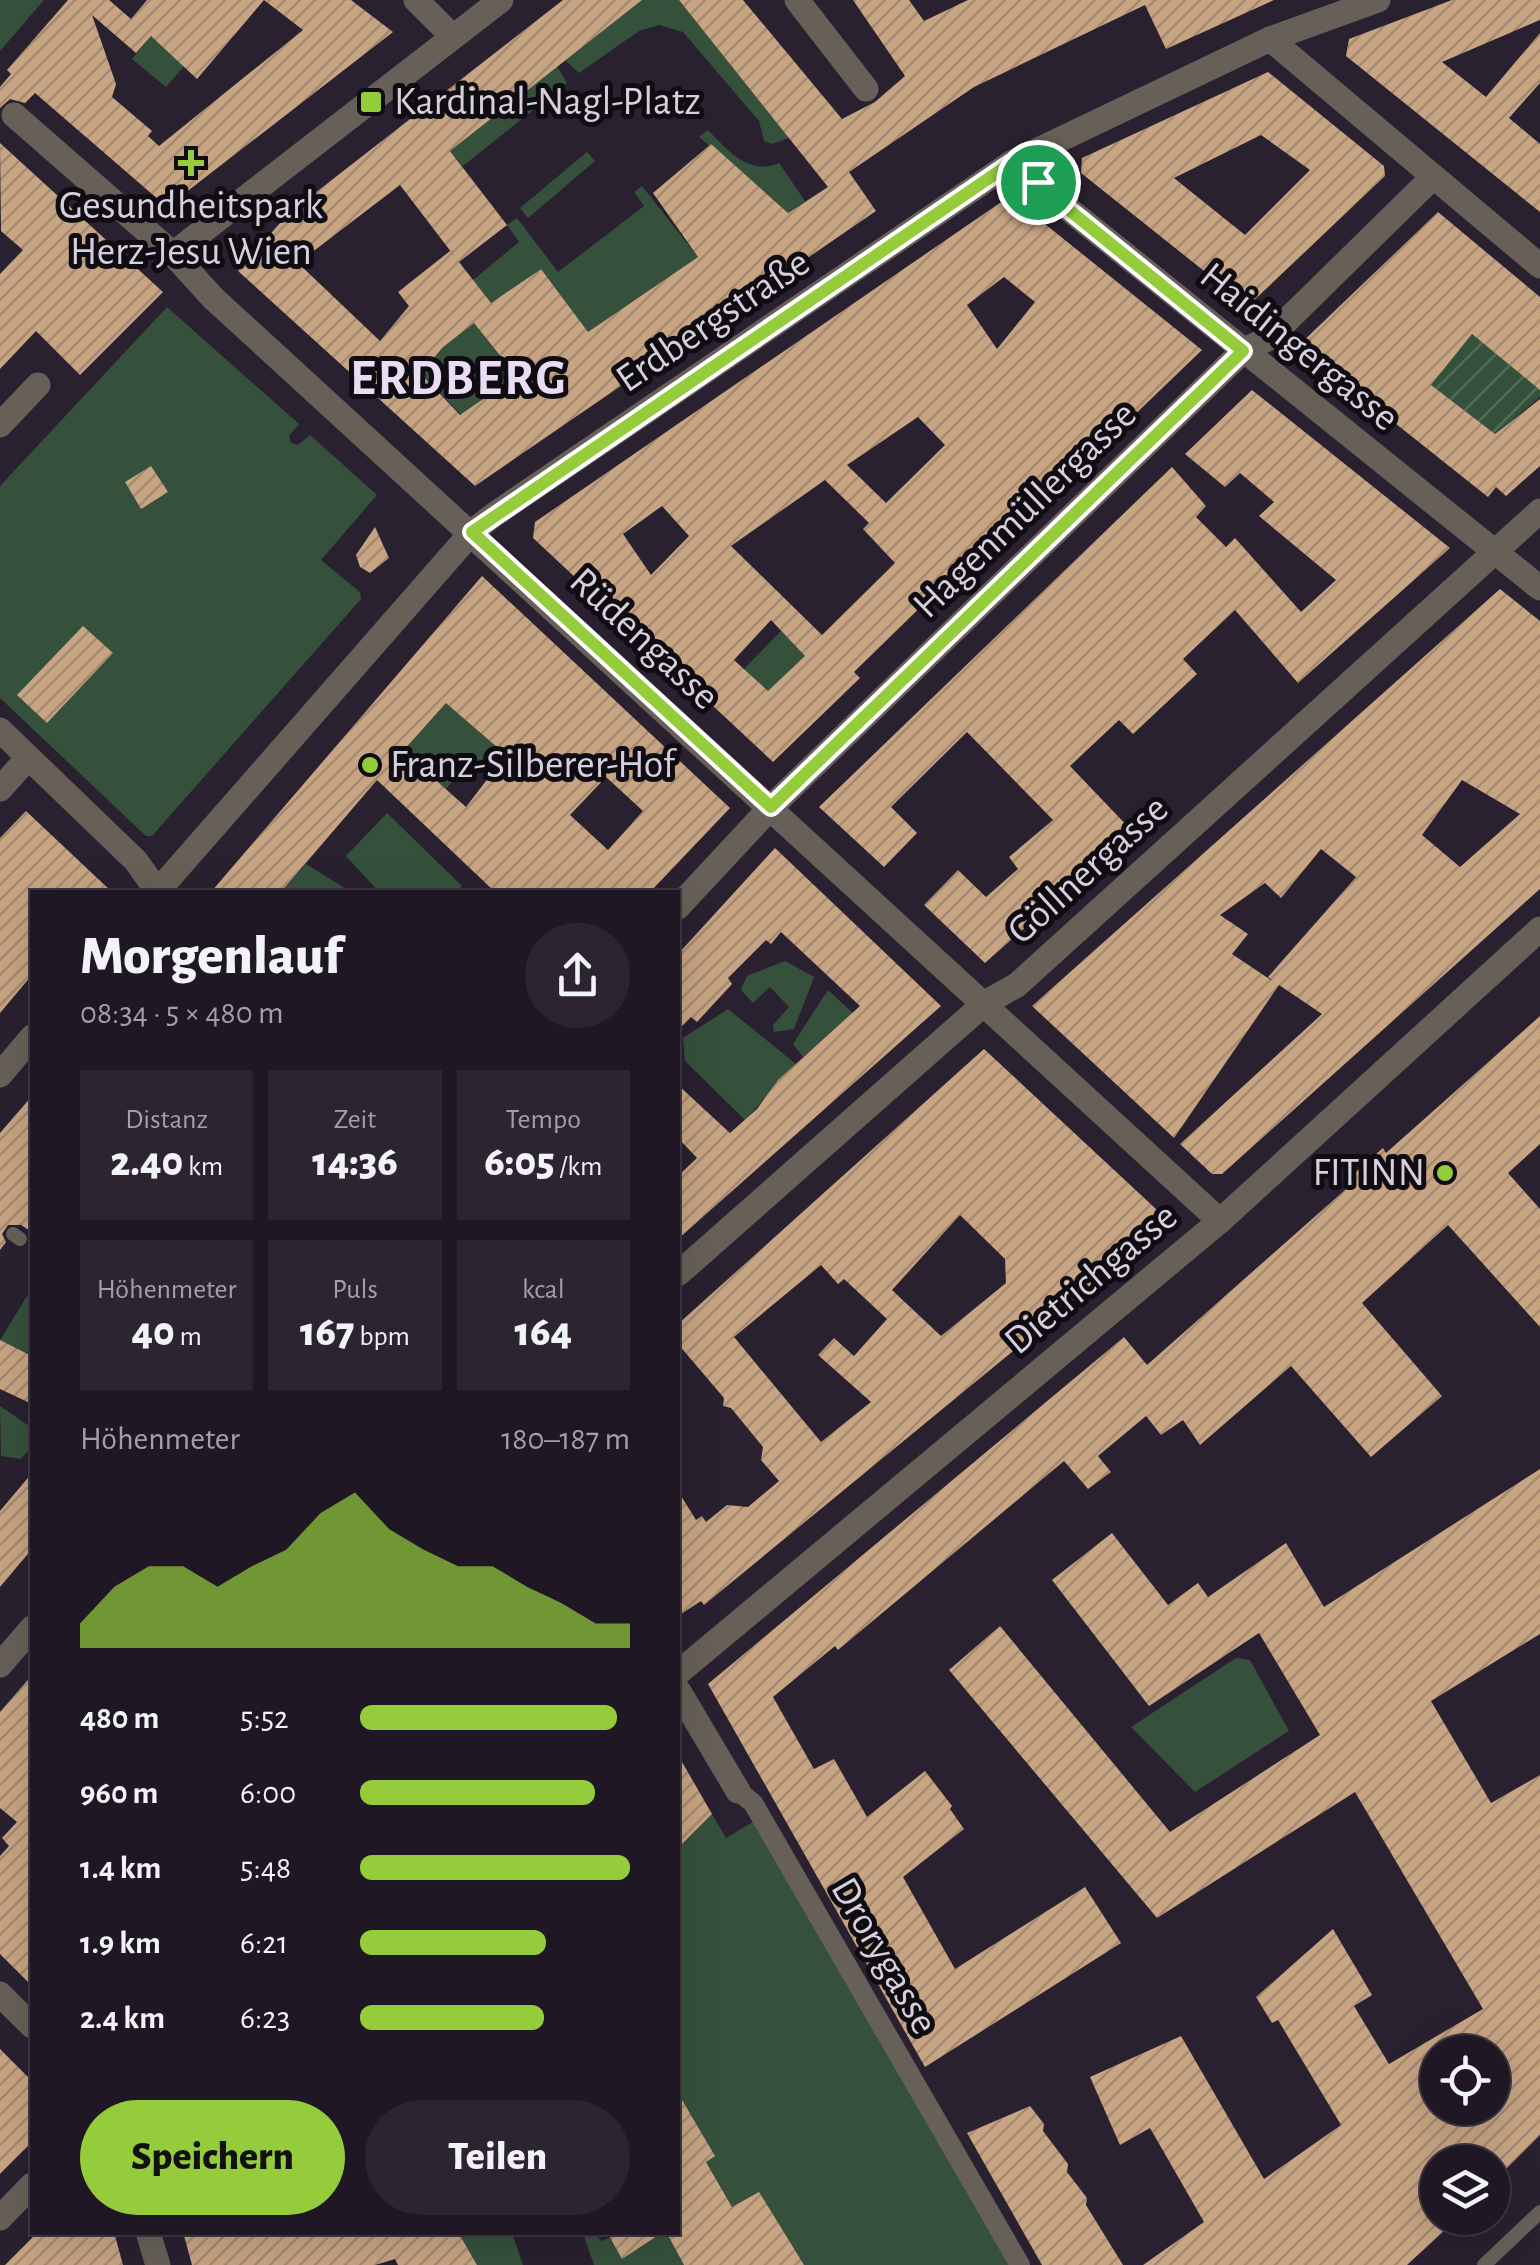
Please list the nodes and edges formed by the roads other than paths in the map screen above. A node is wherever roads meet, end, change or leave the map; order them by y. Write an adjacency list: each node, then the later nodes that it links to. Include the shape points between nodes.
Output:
1 (416, 0): 5 (street)
2 (500, 0): 5 (street)
3 (796, 0): 7 (street)
4 (1378, 0): 6 (street, Erdbergstraße)
5 (452, 36): 11 (street)
6 (1270, 40): 9 (street, Erdbergstraße); 10 (street)
7 (866, 89)
8 (14, 116): 11 (street, Rüdengasse)
9 (1011, 163): 13 (street, Haidingergasse); 17 (street, Erdbergstraße)
10 (1433, 177): 12 (street); 13 (street, Hagenmüllergasse, via 1268,338)
11 (173, 254): 17 (street, Rüdengasse, via 212,298)
12 (1540, 266)
13 (1243, 351): 18 (street, Haidingergasse); 23 (street, Hagenmüllergasse)
14 (38, 385): 15 (street)
15 (0, 425)
16 (1540, 511): 18 (street, Göllnergasse)
17 (472, 532): 23 (street, Rüdengasse); 25 (street, Erdbergstraße)
18 (1495, 552): 19 (street, Haidingergasse); 28 (street, Göllnergasse, via 1018,984)
19 (1540, 588)
20 (0, 730): 21 (street)
21 (28, 758): 22 (street); 24 (street, via 136,861)
22 (0, 789)
23 (771, 807): 26 (street, Hagenmüllergasse); 28 (street, Rüdengasse)
24 (157, 890)
25 (160, 890)
26 (680, 905)
27 (1540, 929): 31 (street, Dietrichgasse)
28 (985, 1003): 31 (street, Rüdengasse); 32 (street, Göllnergasse)
29 (30, 1039): 30 (street)
30 (0, 1075)
31 (1220, 1220): 35 (street, Dietrichgasse)
32 (680, 1272)
33 (30, 1630): 34 (street)
34 (0, 1664)
35 (680, 1670)
36 (680, 1693): 37 (street, Drorygasse)
37 (738, 1791): 45 (street, Drorygasse, via 753,1803)
38 (0, 1994): 39 (street)
39 (30, 2024)
40 (30, 2187): 42 (street)
41 (1540, 2212): 46 (lane)
42 (0, 2218)
43 (149, 2235): 44 (street)
44 (158, 2265)
45 (1020, 2265)
46 (1484, 2265)

